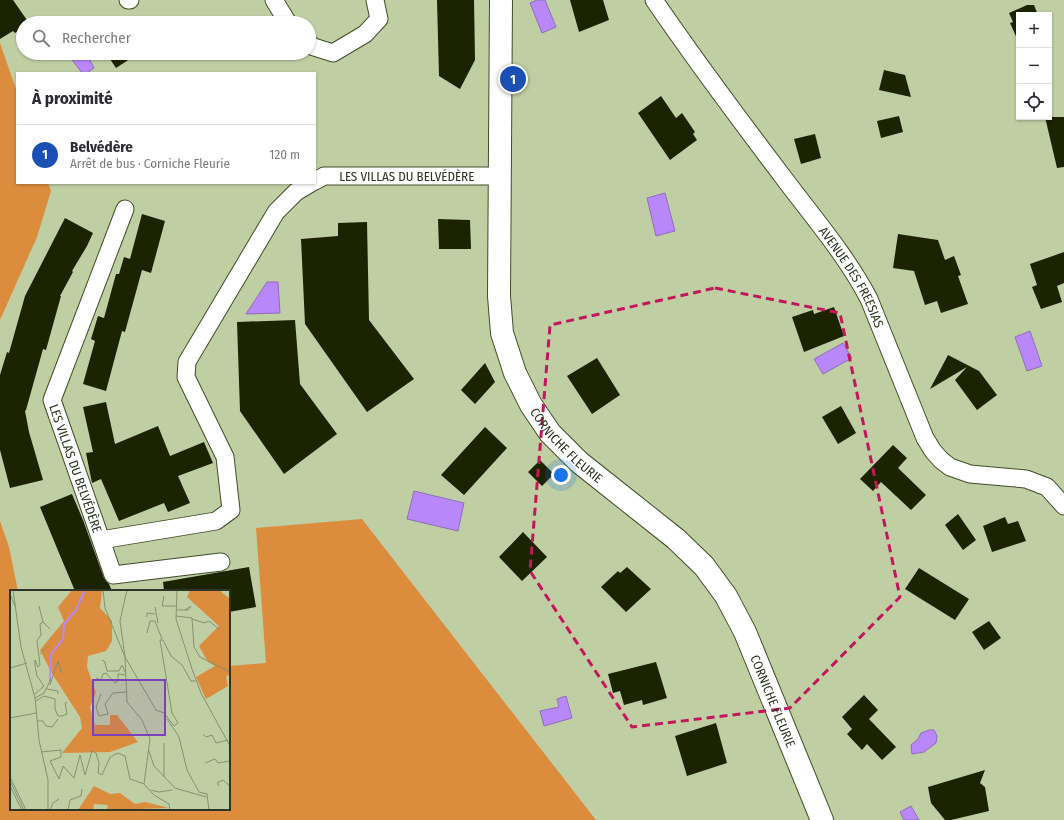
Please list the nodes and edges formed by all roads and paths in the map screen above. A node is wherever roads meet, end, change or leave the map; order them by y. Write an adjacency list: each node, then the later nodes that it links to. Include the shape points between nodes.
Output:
1 (274, 0): 5 (street)
2 (375, 0): 6 (street, via 379,19 365,34 333,52)
3 (501, 0): 7 (main road, CORNICHE FLEURIE)
4 (654, 0): 11 (street, AVENUE DES FREESIAS, via 860,282 925,438 933,451 950,467 970,474 1026,479 1047,487)
5 (284, 16)
6 (316, 48)
7 (499, 176): 8 (street, LES VILLAS DU BELVÉDÈRE, via 324,176); 14 (main road, CORNICHE FLEURIE, via 499,296 502,333 515,372 531,405 550,433 579,462 676,539 704,566 726,596 745,632)
8 (316, 180)
9 (310, 184): 12 (street, LES VILLAS DU BELVÉDÈRE, via 296,192 276,212 188,362 186,377 225,457 231,510 216,521)
10 (125, 209): 12 (street, LES VILLAS DU BELVÉDÈRE, via 52,400)
11 (1064, 506)
12 (101, 540): 13 (street, via 113,575)
13 (222, 562)
14 (822, 820)

